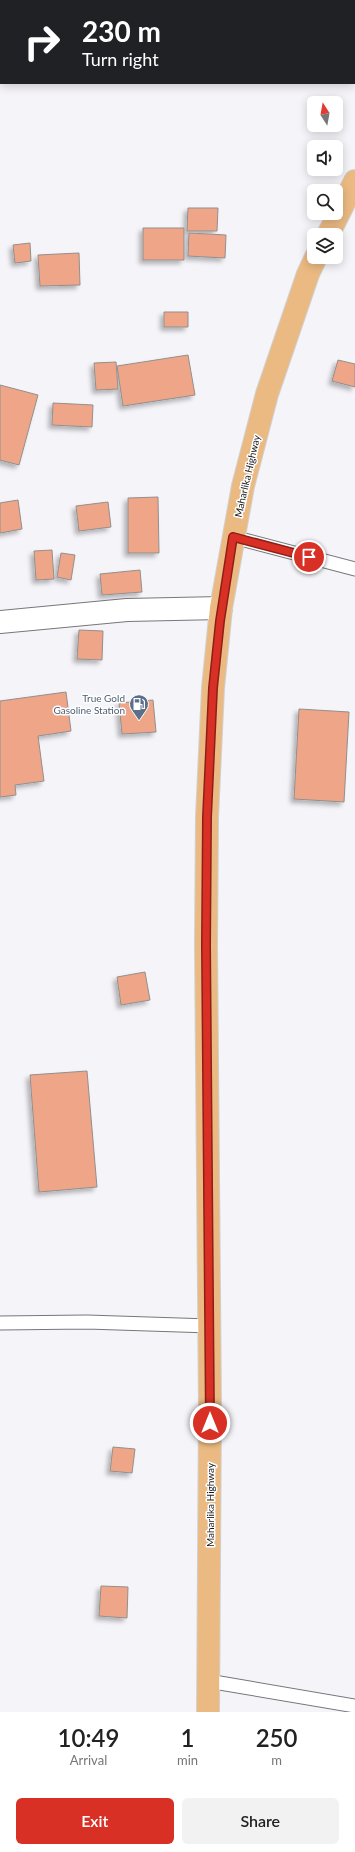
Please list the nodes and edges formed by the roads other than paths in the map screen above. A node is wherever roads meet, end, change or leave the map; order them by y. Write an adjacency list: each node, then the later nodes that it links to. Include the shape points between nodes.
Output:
1 (355, 181): 2 (highway)
2 (332, 228)
3 (313, 264): 4 (highway, Maharlika Highway, via 267,394 243,486)
4 (233, 537): 5 (lane); 6 (highway, Maharlika Highway)
5 (355, 569)
6 (221, 608): 7 (street, via 127,610); 9 (highway, Maharlika Highway, via 213,688 207,817)
7 (0, 622)
8 (0, 1323): 9 (lane, via 87,1322)
9 (210, 1326): 10 (highway, Maharlika Highway)
10 (208, 1681): 11 (lane); 12 (highway, Maharlika Highway)
11 (355, 1706)
12 (208, 1712)

